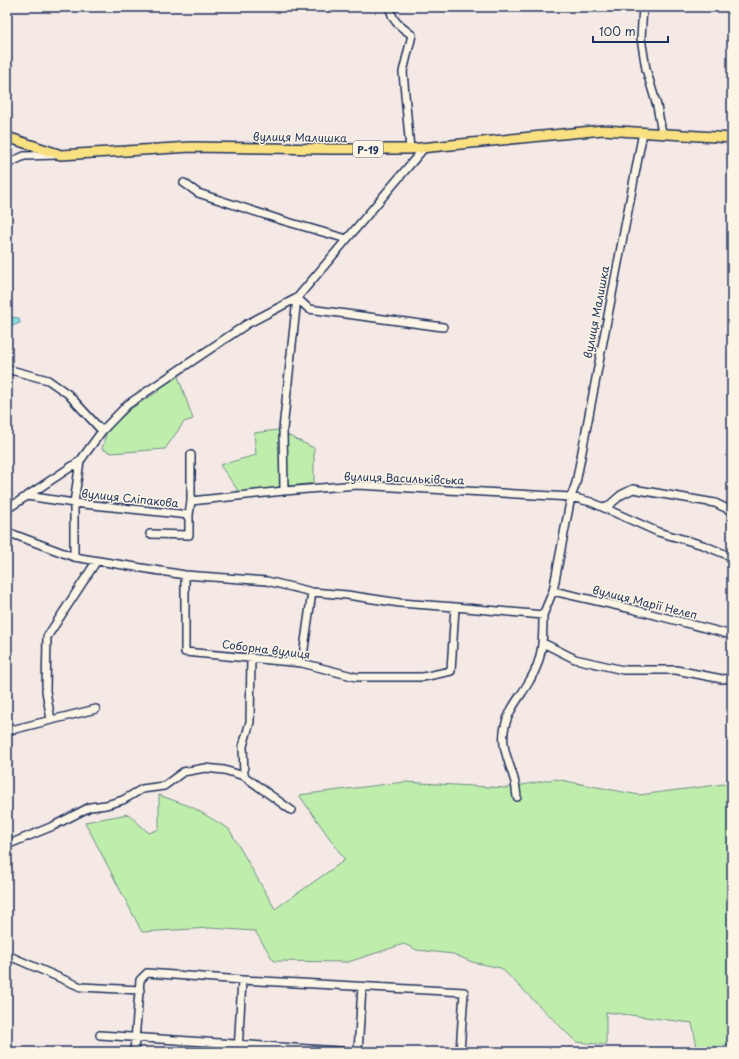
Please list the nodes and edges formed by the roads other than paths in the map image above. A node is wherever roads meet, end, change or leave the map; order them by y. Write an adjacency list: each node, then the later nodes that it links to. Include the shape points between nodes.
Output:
1 (390, 7): 8 (street, via 395,22 412,36 403,72)
2 (643, 7): 4 (street, via 641,38 644,61)
3 (643, 132): 4 (main road, вулиця Малишка / Р-19); 7 (main road, вулиця Малишка / Р-19, via 603,130); 21 (street, вулиця Малишка, via 576,483)
4 (662, 133): 6 (main road, вулиця Малишка / Р-19)
5 (7, 137): 9 (main road, вулиця Малишка / Р-19)
6 (732, 138)
7 (425, 147): 8 (main road, вулиця Малишка / Р-19); 12 (street)
8 (410, 149): 9 (main road, вулиця Малишка / Р-19, via 191,147)
9 (61, 155): 10 (street, via 24,156)
10 (7, 164)
11 (184, 183): 12 (street, via 198,193)
12 (347, 240): 13 (street)
13 (297, 298): 14 (street, via 309,309); 16 (street, via 247,324 127,405); 19 (street, via 283,429)
14 (443, 327)
15 (7, 369): 16 (street, via 48,380 68,394)
16 (102, 431): 18 (street)
17 (191, 455): 22 (street, вулиця Сліпакова)
18 (80, 460): 20 (street); 23 (street, вулиця Сліпакова)
19 (284, 491): 21 (street, вулиця Васильківська, via 357,485); 22 (street, вулиця Васильківська)
20 (27, 496): 23 (street); 25 (street)
21 (571, 497): 24 (street, вулиця Васильківська); 34 (street)
22 (191, 501): 27 (street, вулиця Сліпакова)
23 (74, 503): 27 (street, вулиця Сліпакова); 30 (street)
24 (606, 508): 26 (street, via 621,495 634,489 715,503); 31 (street, вулиця Васильківська, via 658,532)
25 (7, 509)
26 (732, 511)
27 (190, 515): 29 (street, via 189,536)
28 (7, 532): 30 (street)
29 (150, 534)
30 (74, 557): 32 (street)
31 (732, 557)
32 (96, 562): 33 (street); 44 (street, via 47,637 46,691)
33 (186, 575): 35 (street, via 267,581); 40 (street, Соборна вулиця, via 185,652)
34 (553, 591): 37 (street); 38 (street, вулиця Марії Нелеп)
35 (312, 592): 36 (street); 41 (street)
36 (455, 607): 37 (street); 41 (street, Соборна вулиця, via 451,671 423,677 356,677)
37 (543, 615): 39 (street)
38 (732, 635)
39 (543, 643): 42 (street, via 575,659 624,670 676,670 722,679); 47 (street, via 538,665 505,725 507,762)
40 (251, 657): 41 (street, Соборна вулиця); 46 (street, via 250,722 243,746)
41 (302, 663)
42 (732, 678)
43 (96, 709): 44 (street)
44 (52, 720): 45 (street)
45 (7, 731)
46 (244, 776): 48 (street); 49 (street, via 205,768 183,772 164,786 142,789 123,800 90,807)
47 (517, 797)
48 (292, 810)
49 (7, 845)
50 (7, 955): 53 (street, via 81,987)
51 (242, 980): 52 (street); 53 (street, via 147,973 140,980); 56 (street)
52 (362, 987): 59 (street); 60 (street, via 464,992)
53 (140, 990): 55 (street)
54 (100, 1036): 55 (street)
55 (135, 1038): 56 (street); 57 (street)
56 (238, 1048): 58 (street)
57 (134, 1052)
58 (354, 1052)
59 (358, 1052)
60 (460, 1052)

